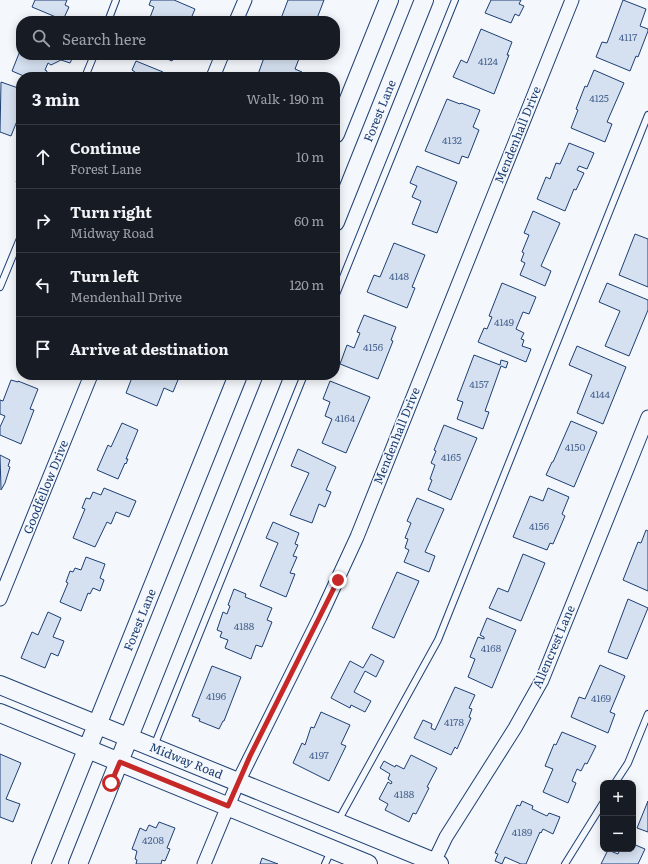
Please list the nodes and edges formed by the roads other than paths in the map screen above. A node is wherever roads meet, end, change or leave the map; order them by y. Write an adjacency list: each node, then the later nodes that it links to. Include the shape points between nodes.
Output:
1 (116, 0): 7 (lane)
2 (245, 0): 8 (street)
3 (389, 0): 14 (main road)
4 (424, 0): 15 (main road, Forest Lane)
5 (455, 0): 17 (lane)
6 (572, 0): 34 (street, Mendenhall Drive, via 357,537)
7 (110, 16)
8 (238, 16)
9 (92, 60): 11 (lane)
10 (220, 60): 12 (street)
11 (87, 72)
12 (215, 72)
13 (648, 115): 37 (lane, via 438,640)
14 (340, 122)
15 (340, 210)
16 (16, 248): 18 (lane)
17 (340, 285)
18 (0, 287)
19 (89, 380): 24 (street, Goodfellow Drive)
20 (236, 380): 28 (main road, Forest Lane)
21 (272, 380): 29 (main road)
22 (302, 380): 30 (lane)
23 (648, 417): 39 (street, Allencrest Lane, via 542,680 515,728 446,837)
24 (0, 599)
25 (0, 684): 28 (main road, Midway Road)
26 (0, 713): 31 (main road)
27 (648, 714): 33 (lane, via 628,763)
28 (98, 725): 29 (main road, Midway Road); 31 (main road, Forest Lane)
29 (128, 737): 30 (main road, Midway Road); 32 (main road)
30 (153, 748): 34 (main road, Midway Road)
31 (88, 749): 32 (main road); 40 (main road, Forest Lane)
32 (120, 762): 35 (main road); 41 (main road)
33 (618, 780)
34 (238, 782): 35 (street, Mendenhall Drive); 37 (main road, Midway Road)
35 (228, 806): 38 (main road); 42 (street, Mendenhall Drive)
36 (600, 808): 44 (lane)
37 (337, 823): 39 (main road, Midway Road)
38 (328, 856): 43 (main road)
39 (435, 863)
40 (42, 864)
41 (78, 864)
42 (204, 864)
43 (368, 864)
44 (565, 864)

